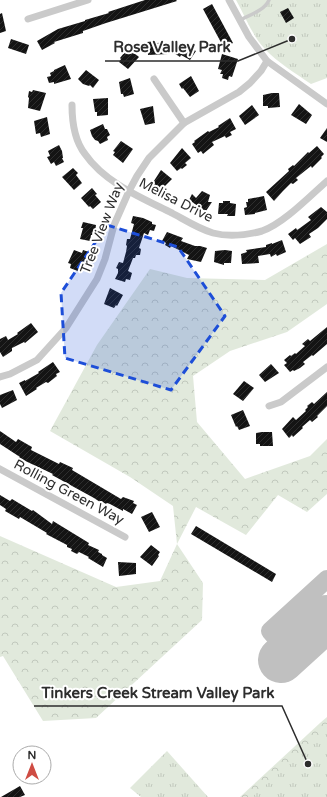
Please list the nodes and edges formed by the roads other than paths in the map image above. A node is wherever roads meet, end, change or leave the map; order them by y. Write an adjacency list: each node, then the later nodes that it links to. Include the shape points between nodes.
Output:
1 (88, 0): 4 (street)
2 (229, 0): 5 (street)
3 (269, 0): 5 (lane, via 268,4 258,11)
4 (28, 19)
5 (239, 20): 6 (street, via 257,49)
6 (268, 61): 8 (street); 10 (street, Tree View Way, via 239,92)
7 (154, 79): 10 (street)
8 (327, 104)
9 (72, 105): 12 (street, Melisa Drive, via 73,129 84,154 101,173)
10 (184, 122): 12 (street, Tree View Way, via 149,158)
11 (327, 181): 12 (street, Melisa Drive, via 278,222 263,230 246,234 214,233 199,228)
12 (129, 191): 14 (street, Tree View Way, via 114,225 97,279 66,328 37,360)
13 (327, 367): 15 (street, via 281,402)
14 (0, 377)
15 (269, 406)
16 (0, 469): 17 (street, Rolling Green Way)
17 (125, 537)

